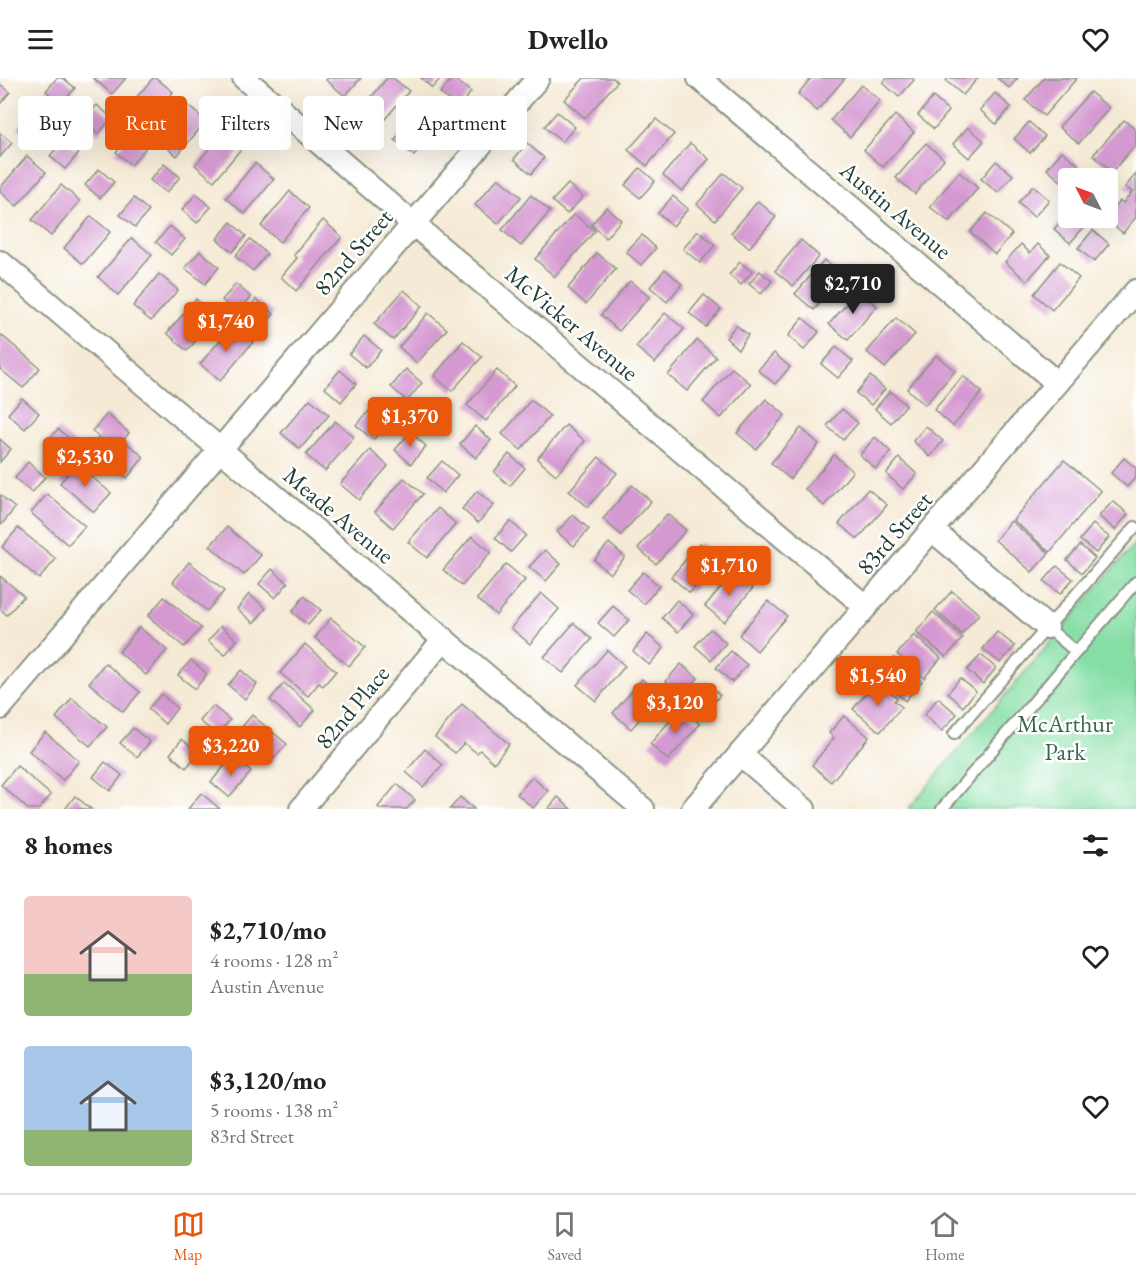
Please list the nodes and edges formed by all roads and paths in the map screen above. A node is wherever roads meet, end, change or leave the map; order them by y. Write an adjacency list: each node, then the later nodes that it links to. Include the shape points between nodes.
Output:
1 (244, 78): 4 (street, McVicker Avenue)
2 (538, 78): 4 (street, 82nd Street)
3 (699, 78): 7 (street, Austin Avenue)
4 (413, 224): 8 (street, 82nd Street); 12 (street, McVicker Avenue)
5 (0, 262): 8 (street, Meade Avenue)
6 (1132, 303): 7 (street, 83rd Street)
7 (1057, 383): 10 (street, 83rd Street)
8 (220, 449): 14 (street, Meade Avenue); 16 (street, 82nd Street)
9 (1135, 526): 13 (lane)
10 (932, 530): 12 (street, 83rd Street); 13 (street)
11 (1136, 582): 15 (lane)
12 (866, 607): 18 (street, 83rd Street)
13 (1047, 627): 15 (lane); 17 (lane)
14 (444, 639): 19 (street, 82nd Place); 20 (street, Meade Avenue)
15 (1076, 652): 23 (lane)
16 (0, 708)
17 (954, 734)
18 (740, 754): 21 (street, 83rd Street); 22 (street)
19 (301, 809)
20 (643, 809)
21 (693, 809)
22 (804, 809)
23 (942, 809)

